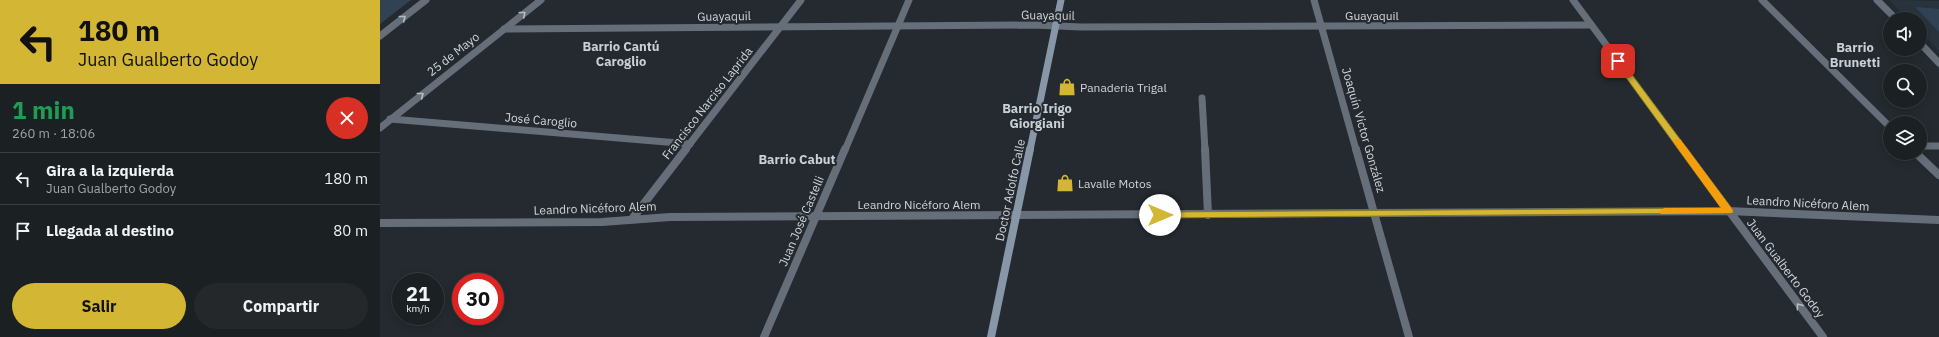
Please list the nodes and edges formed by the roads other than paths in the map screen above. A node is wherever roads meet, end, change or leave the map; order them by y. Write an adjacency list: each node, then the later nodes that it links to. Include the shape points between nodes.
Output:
1 (426, 0): 17 (street, one-way to 1)
2 (541, 0): 16 (street, 25 de Mayo, one-way to 2)
3 (801, 0): 15 (street, Francisco Narciso Laprida)
4 (909, 0): 12 (street, Juan José Castelli)
5 (1061, 0): 13 (main road, Doctor Adolfo Calle)
6 (1314, 0): 14 (street, Joaquín Víctor González)
7 (1573, 0): 11 (street, Juan Gualberto Godoy)
8 (1762, 0): 22 (street)
9 (1877, 0): 10 (street)
10 (1889, 12)
11 (1591, 25): 14 (street, Guayaquil); 29 (street, Juan Gualberto Godoy)
12 (898, 26): 13 (street, Guayaquil); 15 (street, Guayaquil); 33 (street, Juan José Castelli)
13 (1056, 26): 14 (street, Guayaquil); 31 (main road, Doctor Adolfo Calle)
14 (1322, 26): 30 (street, Joaquín Víctor González)
15 (782, 27): 16 (street, Guayaquil); 24 (street, Francisco Narciso Laprida)
16 (504, 29): 21 (street, 25 de Mayo, one-way to 16)
17 (380, 36)
18 (1927, 50): 19 (street)
19 (1939, 63)
20 (1202, 98): 32 (street)
21 (390, 119): 23 (street, 25 de Mayo); 24 (street, José Caroglio)
22 (1883, 120)
23 (380, 128)
24 (690, 144): 34 (street, Francisco Narciso Laprida)
25 (1927, 146): 26 (street)
26 (1939, 146)
27 (1923, 160): 28 (street)
28 (1939, 176)
29 (1728, 211): 30 (street, Leandro Nicéforo Alem); 35 (street, Leandro Nicéforo Alem); 40 (street, Juan Gualberto Godoy, one-way to 29)
30 (1375, 214): 32 (street, Leandro Nicéforo Alem); 39 (street, Joaquín Víctor González)
31 (1017, 215): 32 (street, Leandro Nicéforo Alem); 33 (street, Leandro Nicéforo Alem); 38 (main road, Doctor Adolfo Calle)
32 (1208, 215)
33 (816, 217): 34 (street, Leandro Nicéforo Alem); 37 (street, Juan José Castelli)
34 (632, 219): 36 (street, Leandro Nicéforo Alem, via 602,222)
35 (1939, 220)
36 (380, 223)
37 (764, 337)
38 (990, 337)
39 (1409, 337)
40 (1823, 337)

